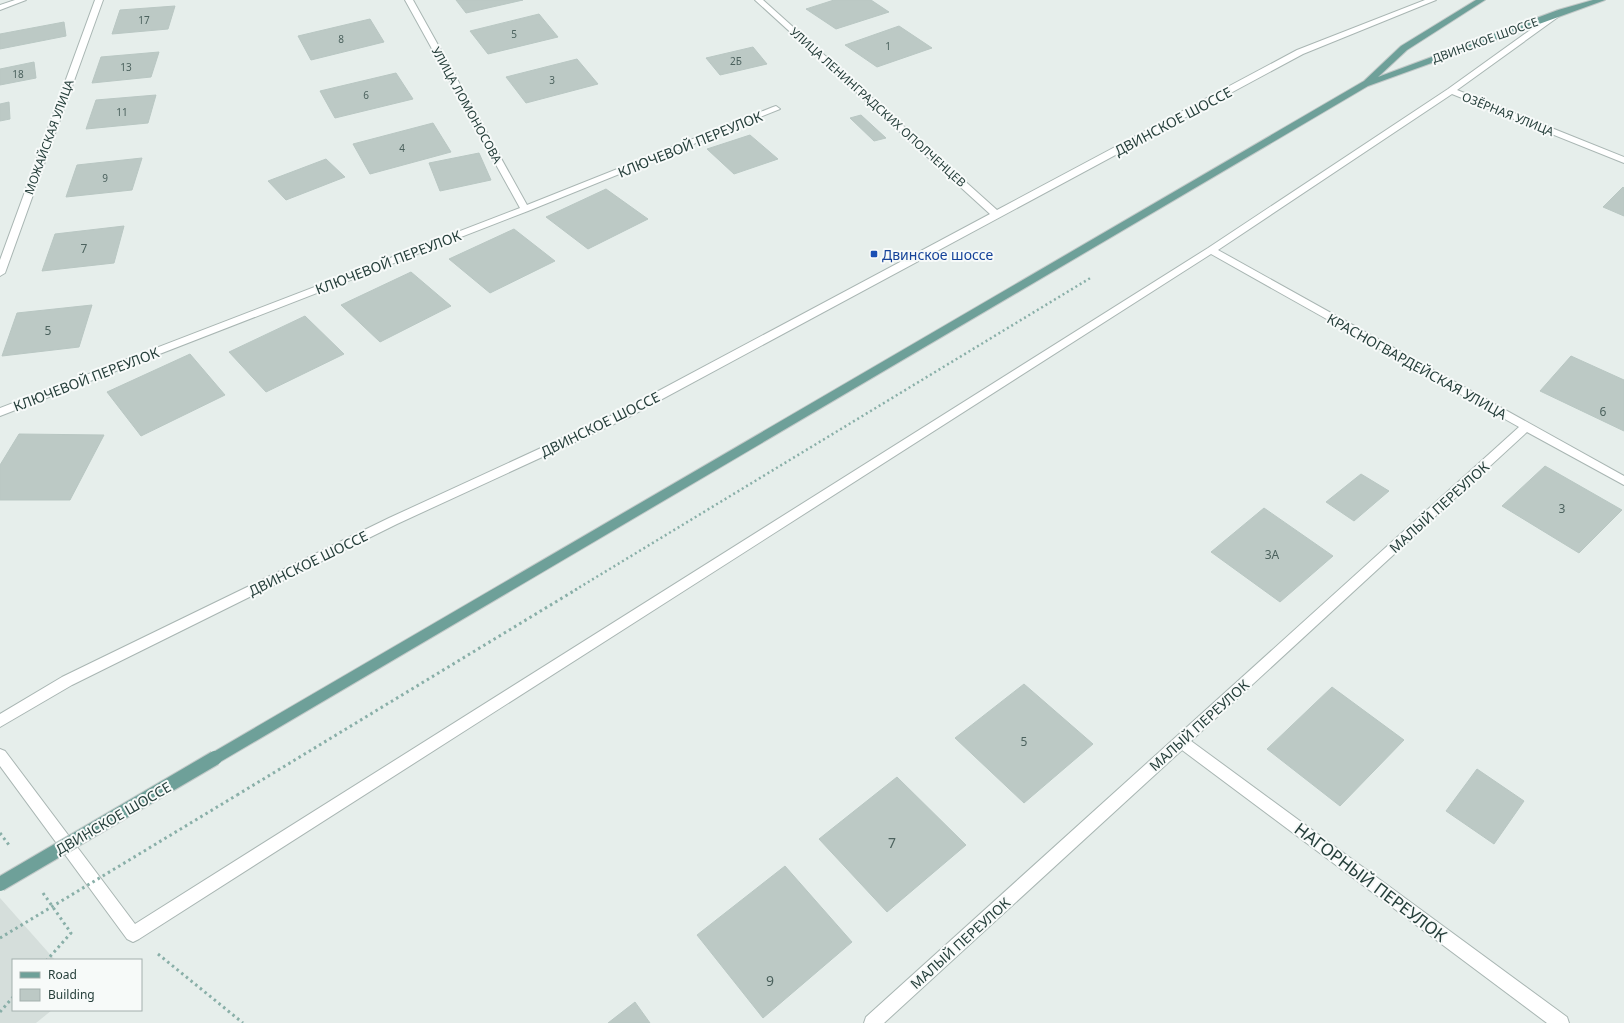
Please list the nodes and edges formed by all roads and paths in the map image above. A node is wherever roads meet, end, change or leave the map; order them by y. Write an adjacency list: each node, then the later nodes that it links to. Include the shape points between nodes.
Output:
1 (22, 0): 8 (street)
2 (99, 0): 17 (street, МОЖАЙСКАЯ УЛИЦА)
3 (409, 0): 14 (street, УЛИЦА ЛОМОНОСОВА)
4 (759, 0): 15 (street, УЛИЦА ЛЕНИНГРАДСКИХ ОПОЛЧЕНЦЕВ)
5 (1432, 0): 15 (street, ДВИНСКОЕ ШОССЕ, via 1300,52)
6 (1480, 0): 10 (main road, ДВИНСКОЕ ШОССЕ, via 1404,48)
7 (1601, 0): 9 (main road, ДВИНСКОЕ ШОССЕ)
8 (0, 8)
9 (1561, 12): 10 (main road, ДВИНСКОЕ ШОССЕ); 11 (street, ОЗЁРНАЯ УЛИЦА)
10 (1365, 84): 27 (main road, ДВИНСКОЕ ШОССЕ, bridge)
11 (1451, 91): 13 (street, ОЗЁРНАЯ УЛИЦА); 16 (street)
12 (776, 110): 14 (street, КЛЮЧЕВОЙ ПЕРЕУЛОК)
13 (1624, 160)
14 (524, 209): 19 (street, КЛЮЧЕВОЙ ПЕРЕУЛОК)
15 (997, 215): 22 (street, ДВИНСКОЕ ШОССЕ, via 623,415 393,521 74,678)
16 (1211, 250): 20 (street, КРАСНОГВАРДЕЙСКАЯ УЛИЦА); 29 (street)
17 (0, 273)
18 (1095, 275): 30 (path, bridge)
19 (0, 412)
20 (1526, 427): 21 (street, КРАСНОГВАРДЕЙСКАЯ УЛИЦА); 23 (street, МАЛЫЙ ПЕРЕУЛОК)
21 (1624, 481)
22 (0, 721)
23 (1181, 741): 35 (street, МАЛЫЙ ПЕРЕУЛОК); 36 (street, НАГОРНЫЙ ПЕРЕУЛОК)
24 (0, 755): 29 (street)
25 (0, 832): 26 (path)
26 (13, 851)
27 (0, 884)
28 (40, 889): 31 (path, via 71,933)
29 (133, 934): 34 (path)
30 (0, 938)
31 (48, 959)
32 (12, 998): 33 (path)
33 (0, 1012)
34 (243, 1023)
35 (872, 1023)
36 (1561, 1023)

